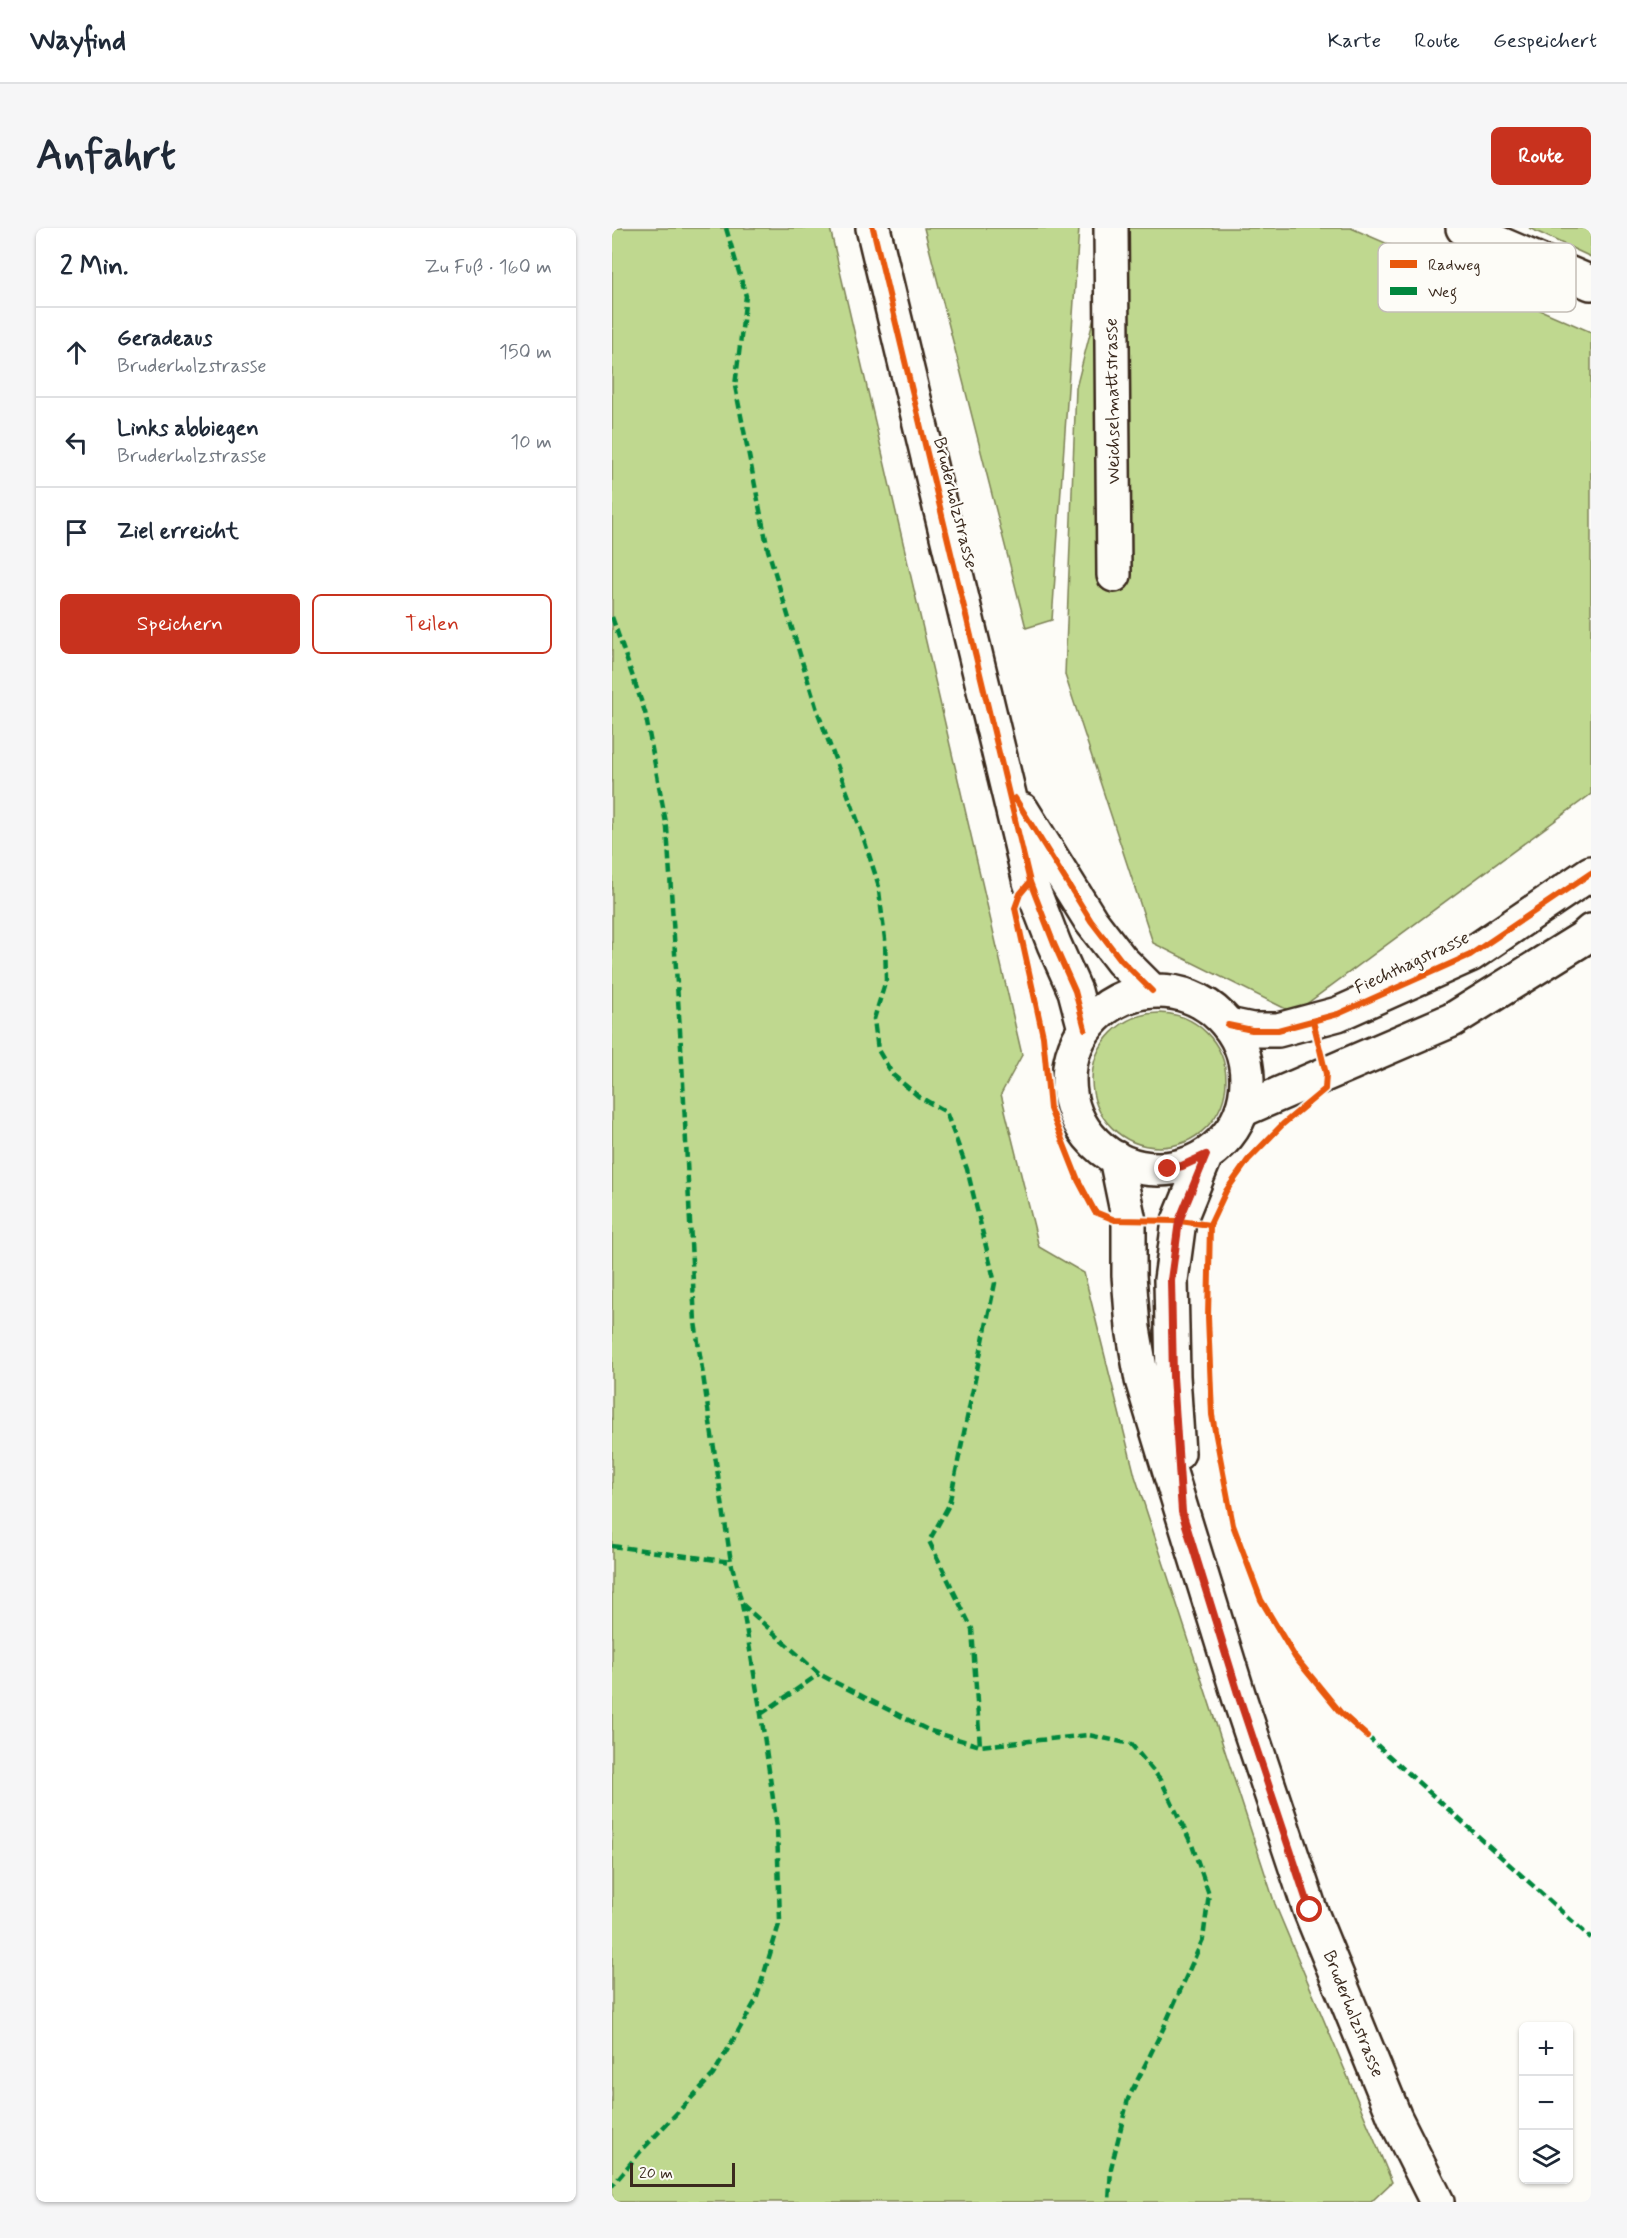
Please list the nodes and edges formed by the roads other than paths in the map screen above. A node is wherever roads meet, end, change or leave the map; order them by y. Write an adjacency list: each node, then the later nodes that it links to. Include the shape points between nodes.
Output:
1 (873, 228): 8 (main road, Bruderholzstrasse)
2 (1111, 228): 7 (main road, Weichselmattstrasse)
3 (1463, 228): 4 (main road)
4 (1497, 243)
5 (1576, 277): 6 (main road)
6 (1591, 284)
7 (1114, 575)
8 (1007, 786): 11 (main road, Bruderholzstrasse, via 1090,921 1120,960); 13 (main road, Bruderholzstrasse, via 1030,882 1075,991)
9 (1591, 873): 12 (main road, Fiechthagstrasse, via 1470,955 1338,1014 1278,1030)
10 (1591, 931): 14 (main road, via 1452,1020)
11 (1152, 991): 12 (main road, Bruderholzstrasse, via 1194,999 1207,1005); 13 (main road, Bruderholzstrasse, via 1114,1002)
12 (1228, 1025): 14 (main road, Bruderholzstrasse, via 1245,1059 1247,1084)
13 (1085, 1029): 16 (main road, Bruderholzstrasse, via 1070,1067 1073,1108 1085,1132)
14 (1242, 1110): 15 (main road, Bruderholzstrasse, via 1226,1138)
15 (1206, 1155): 16 (main road, Bruderholzstrasse, via 1182,1166 1155,1169); 17 (main road, Bruderholzstrasse, via 1179,1221 1171,1280)
16 (1116, 1158): 17 (main road, Bruderholzstrasse, via 1129,1221 1133,1328 1142,1380)
17 (1182, 1512): 18 (main road, Bruderholzstrasse, via 1310,1910 1395,2118)
18 (1437, 2202)

